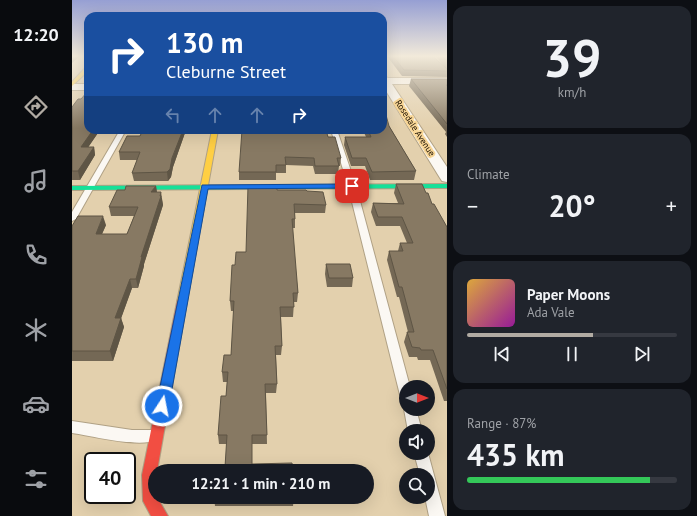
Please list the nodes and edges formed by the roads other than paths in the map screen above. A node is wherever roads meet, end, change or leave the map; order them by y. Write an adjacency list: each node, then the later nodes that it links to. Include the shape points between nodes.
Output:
1 (389, 80): 2 (street)
2 (447, 81)
3 (387, 85): 9 (street, Rosedale Avenue)
4 (72, 86): 5 (street)
5 (84, 88)
6 (121, 134): 14 (lane)
7 (214, 134): 12 (street)
8 (335, 134): 10 (lane)
9 (447, 178)
10 (352, 186): 11 (street); 12 (street); 16 (lane)
11 (447, 186)
12 (205, 187): 14 (street); 18 (street)
13 (72, 188): 14 (street)
14 (89, 188): 15 (lane)
15 (72, 219)
16 (402, 380)
17 (72, 427): 18 (lane, via 132,436)
18 (156, 436): 20 (street, via 149,475 150,501)
19 (434, 504): 21 (lane)
20 (160, 516)
21 (437, 516)

